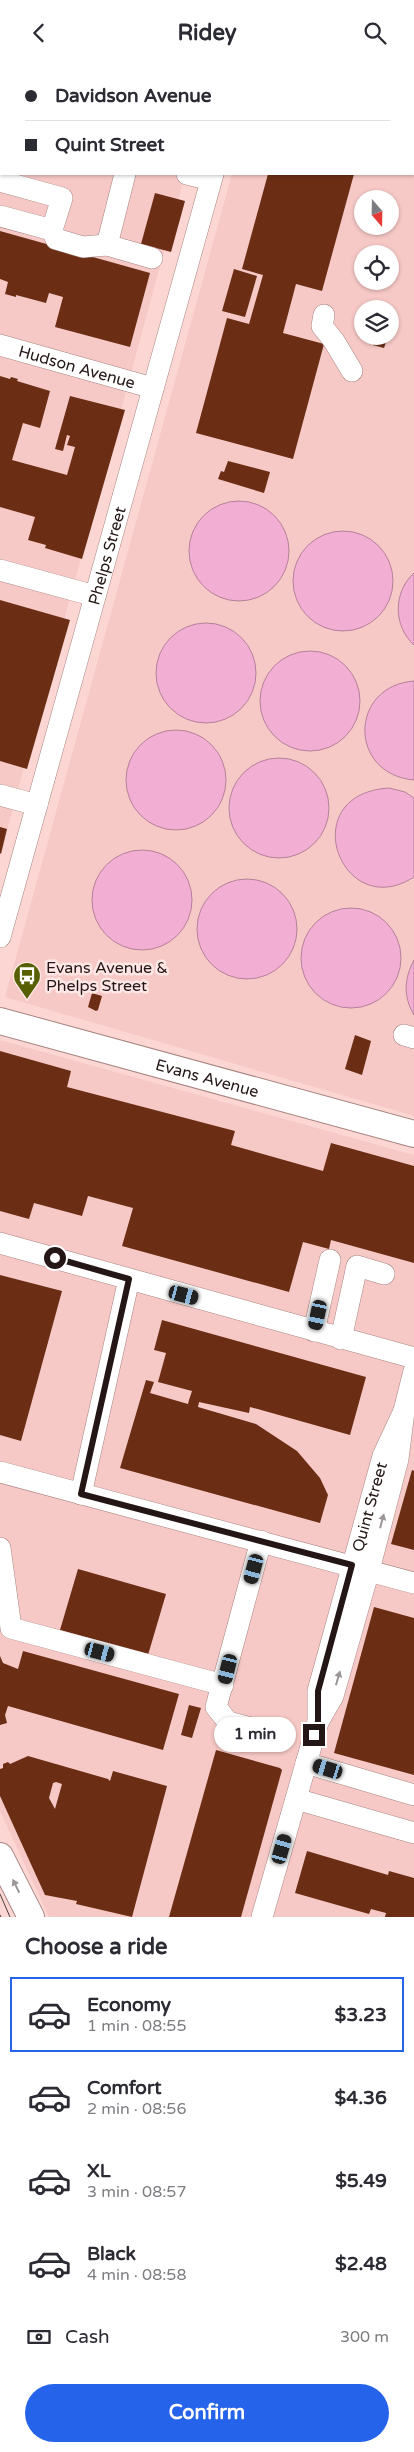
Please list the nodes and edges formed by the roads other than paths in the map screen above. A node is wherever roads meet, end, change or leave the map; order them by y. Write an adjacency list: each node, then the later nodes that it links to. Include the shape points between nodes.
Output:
1 (125, 175): 7 (street)
2 (195, 175): 3 (street)
3 (212, 177): 12 (street, Phelps Street)
4 (0, 181): 6 (street, via 62,198)
5 (0, 216): 6 (street)
6 (52, 230): 7 (street, via 56,239 83,247)
7 (107, 245): 8 (street)
8 (152, 258)
9 (324, 315): 11 (street, via 322,326)
10 (0, 345): 12 (street, Hudson Avenue)
11 (352, 371)
12 (153, 388): 14 (street, Phelps Street)
13 (0, 570): 14 (street)
14 (95, 596): 16 (street, Phelps Street)
15 (0, 795): 16 (street)
16 (37, 805): 17 (street, Phelps Street)
17 (0, 937)
18 (0, 1021): 19 (main road, Evans Avenue)
19 (414, 1134)
20 (0, 1243): 23 (street)
21 (330, 1260): 24 (street)
22 (384, 1274): 25 (street, via 357,1266)
23 (129, 1279): 24 (street); 29 (street)
24 (314, 1331): 25 (street)
25 (341, 1339): 26 (street)
26 (414, 1358)
27 (414, 1371): 32 (street, Quint Street, via 404,1411 383,1456)
28 (0, 1472): 29 (street)
29 (81, 1494): 30 (street)
30 (261, 1541): 32 (street); 34 (street)
31 (0, 1548): 34 (street, via 11,1628)
32 (361, 1568): 33 (street); 36 (street, Quint Street, via 318,1691 318,1722)
33 (414, 1583)
34 (224, 1685): 35 (street, via 216,1707 228,1722)
35 (281, 1736)
36 (306, 1763): 37 (street); 38 (street, Quint Street)
37 (414, 1795)
38 (296, 1799): 39 (street); 42 (street, Quint Street)
39 (414, 1833)
40 (0, 1856): 41 (main road, one-way to 40)
41 (31, 1917)
42 (263, 1917)

